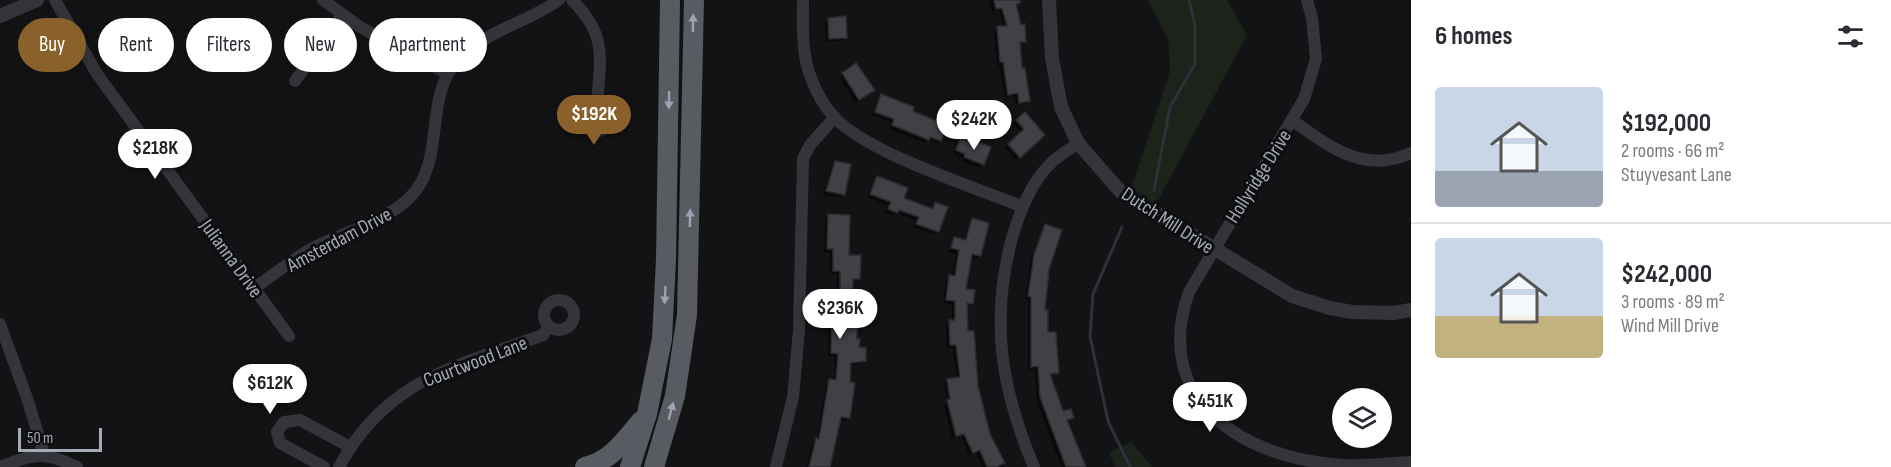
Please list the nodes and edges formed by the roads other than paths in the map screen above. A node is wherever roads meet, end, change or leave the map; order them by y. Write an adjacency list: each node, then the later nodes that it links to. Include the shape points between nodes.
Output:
1 (37, 0): 11 (street)
2 (55, 0): 22 (street, Julianna Drive, via 103,82)
3 (323, 0): 12 (street)
4 (559, 0): 13 (street, Amsterdam Drive, via 487,37 456,61)
5 (572, 0): 15 (street, via 597,32)
6 (670, 0): 27 (highway, one-way to 27, via 665,297 662,339)
7 (694, 0): 31 (highway, one-way to 7, via 675,396 687,315)
8 (804, 0): 16 (street, via 803,43 807,61 819,93)
9 (1049, 0): 18 (street, Dutch Mill Drive, via 1052,58 1061,107)
10 (1307, 0): 17 (street, Hollyridge Drive, via 1316,59 1304,99)
11 (0, 16)
12 (342, 16): 13 (street); 14 (street)
13 (448, 74): 22 (street, Amsterdam Drive, via 439,98 435,143 417,189 384,217 308,251)
14 (295, 81)
15 (597, 110)
16 (835, 117): 20 (street, via 861,138); 39 (street, via 803,159 794,397)
17 (1292, 120): 19 (street, via 1353,158 1400,158); 21 (street, Hollyridge Drive)
18 (1078, 143): 20 (street, via 1051,163); 21 (street, Dutch Mill Drive, via 1120,191)
19 (1411, 153)
20 (1021, 206): 40 (street, via 1005,266 998,327 1011,404)
21 (1213, 249): 23 (street, Dutch Mill Drive, via 1292,296 1330,308 1370,314); 32 (street, Hollyridge Drive, via 1188,292 1180,326 1182,364 1196,396 1236,436 1273,451)
22 (255, 288): 26 (street, Julianna Drive)
23 (1411, 310)
24 (0, 324): 29 (street)
25 (549, 326): 28 (street, Courtwood Lane, via 543,335 437,372 412,386 364,429)
26 (290, 336)
27 (647, 414): 37 (highway, via 612,455 602,463); 38 (highway)
28 (350, 447): 35 (street, via 300,420 284,422 278,432 280,443); 36 (street, Courtwood Lane)
29 (44, 454): 33 (street); 34 (street)
30 (1411, 462): 32 (street, Hollyridge Drive)
31 (656, 465)
32 (1342, 466)
33 (0, 467)
34 (77, 467)
35 (324, 467)
36 (339, 467)
37 (585, 467)
38 (630, 467)
39 (776, 467)
40 (1034, 467)

